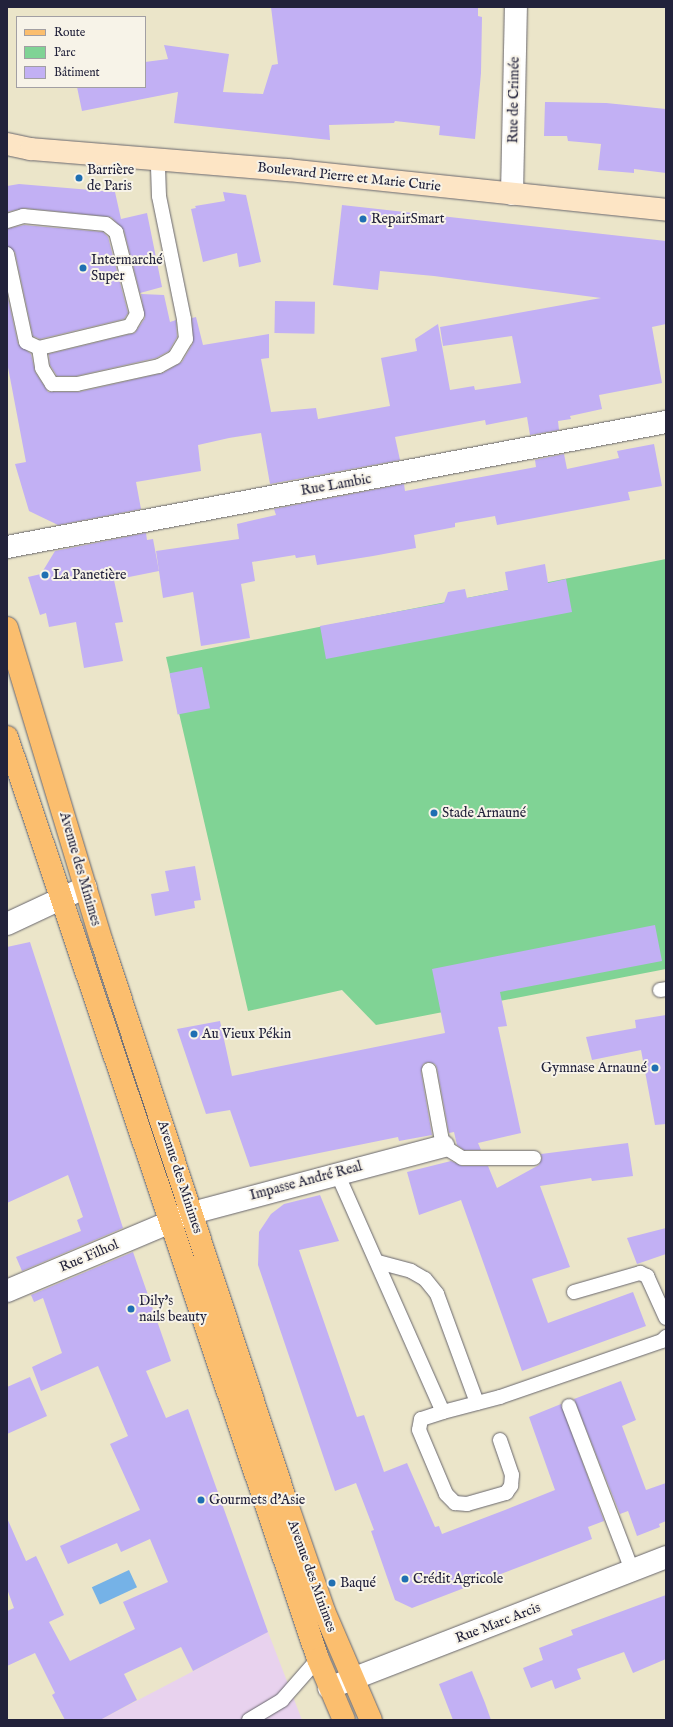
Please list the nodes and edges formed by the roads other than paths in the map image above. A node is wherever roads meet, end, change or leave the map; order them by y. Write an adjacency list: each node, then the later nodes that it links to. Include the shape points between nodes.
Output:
1 (516, 7): 6 (street, Rue de Crimée)
2 (7, 144): 3 (main road, Boulevard Pierre et Marie Curie)
3 (31, 149): 4 (main road, Boulevard Pierre et Marie Curie); 5 (main road, Boulevard Pierre et Marie Curie)
4 (7, 151)
5 (158, 159): 6 (main road, Boulevard Pierre et Marie Curie); 10 (lane, via 159,196 186,339 175,357 151,367 77,384 52,384 42,368)
6 (512, 194): 7 (main road, Boulevard Pierre et Marie Curie)
7 (666, 210)
8 (7, 221): 10 (lane, via 23,216 106,224 116,232 137,314 130,326)
9 (7, 254): 10 (lane, via 26,342)
10 (39, 348)
11 (666, 422): 12 (street, Rue Lambic)
12 (7, 547)
13 (7, 628): 15 (main road, Avenue des Minimes)
14 (7, 737): 16 (main road, Avenue des Minimes)
15 (86, 887): 16 (street); 22 (main road, Avenue des Minimes)
16 (61, 898): 17 (street); 23 (main road, Avenue des Minimes)
17 (7, 924)
18 (429, 1070): 19 (lane)
19 (443, 1146): 20 (lane, via 462,1158); 21 (street, Impasse André Real)
20 (534, 1158)
21 (337, 1173): 22 (street, Impasse André Real); 24 (lane)
22 (192, 1213): 23 (street, Impasse André Real); 36 (main road, Avenue des Minimes, via 300,1544)
23 (171, 1221): 25 (street, Rue Filhol); 35 (main road, Avenue des Minimes)
24 (378, 1262): 29 (lane, via 411,1271 425,1279 437,1294); 31 (lane)
25 (7, 1291)
26 (574, 1292): 27 (lane, via 640,1273 646,1276)
27 (666, 1318)
28 (666, 1337): 29 (lane, via 662,1341)
29 (477, 1403): 31 (lane)
30 (569, 1406): 34 (lane)
31 (443, 1412): 32 (lane, via 421,1419 419,1430 446,1494 455,1502 467,1504 506,1493 511,1486 512,1475)
32 (500, 1440)
33 (666, 1557): 34 (street, Rue Marc Arcis)
34 (632, 1570): 36 (street, Rue Marc Arcis)
35 (318, 1659): 37 (main road, Avenue des Minimes); 38 (lane, via 282,1700)
36 (352, 1679): 37 (street, Rue Marc Arcis); 40 (main road, Avenue des Minimes)
37 (329, 1688): 39 (main road, Avenue des Minimes)
38 (248, 1720)
39 (344, 1720)
40 (371, 1720)

